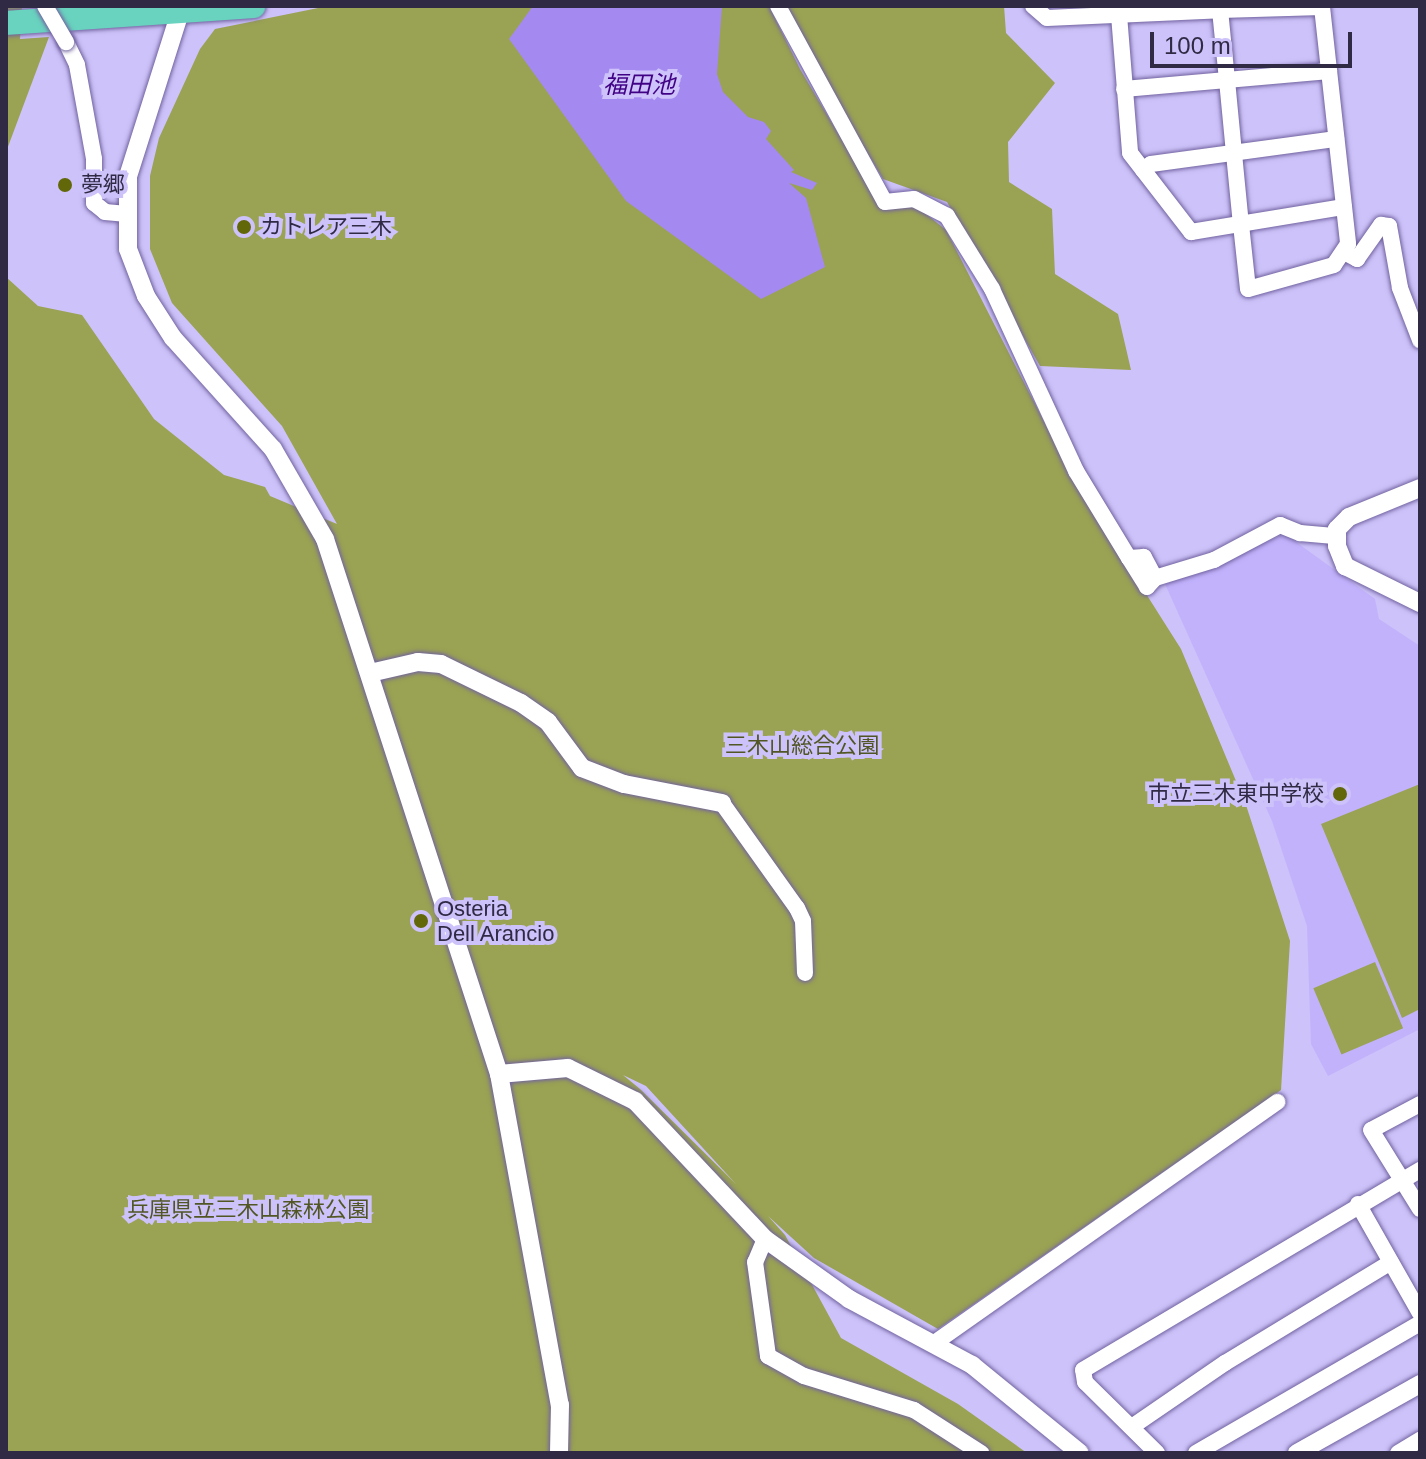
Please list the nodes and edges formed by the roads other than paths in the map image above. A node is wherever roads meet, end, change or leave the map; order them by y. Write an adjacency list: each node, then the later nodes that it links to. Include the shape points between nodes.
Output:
1 (45, 6): 16 (street, bridge, via 77,65 94,159 94,203 105,212)
2 (253, 6): 6 (main road)
3 (778, 6): 21 (street, via 885,202 914,199 947,216 992,289 1076,471 1147,587 1155,578 1214,560 1280,525 1300,533)
4 (1033, 6): 7 (street, via 1047,18)
5 (1220, 8): 7 (street); 9 (street, via 1322,7); 10 (street)
6 (181, 9): 8 (main road); 16 (street, via 128,176)
7 (1119, 15): 11 (street)
8 (6, 23)
9 (1329, 71): 10 (street); 12 (street)
10 (1227, 80): 11 (street); 13 (street)
11 (1124, 89): 14 (street, via 1130,153)
12 (1336, 139): 13 (street); 15 (street)
13 (1234, 153): 14 (street, via 1151,164); 17 (street)
14 (1143, 170): 17 (street, via 1191,232)
15 (1344, 207): 17 (street); 18 (street)
16 (127, 214): 23 (street, via 128,249 146,296 173,338 273,449 325,539)
17 (1241, 225): 18 (street, via 1248,289 1334,265)
18 (1344, 252): 19 (street, via 1357,259 1381,225 1389,226 1395,234 1400,288)
19 (1420, 340)
20 (1420, 488): 21 (street, via 1349,517)
21 (1337, 536): 22 (street, via 1345,566)
22 (1420, 603)
23 (370, 673): 24 (street, via 418,662 441,664 548,722 582,768 624,784); 26 (street)
24 (722, 803): 25 (street, via 797,908 803,921)
25 (805, 973)
26 (499, 1074): 33 (street, via 568,1068 635,1101); 41 (street, via 560,1405)
27 (1277, 1102): 37 (street)
28 (1420, 1104): 30 (street, via 1371,1130)
29 (1420, 1170): 30 (street)
30 (1400, 1179): 31 (street); 32 (street)
31 (1358, 1204): 34 (street); 39 (street, via 1191,1310 1083,1370 1085,1382)
32 (1420, 1209)
33 (765, 1239): 37 (street, via 849,1299); 42 (street, via 755,1262 768,1356 804,1376 914,1410)
34 (1391, 1262): 35 (street); 39 (street)
35 (1420, 1313)
36 (1420, 1323): 45 (street)
37 (933, 1344): 43 (street, via 972,1365)
38 (1420, 1384): 46 (street)
39 (1133, 1426): 44 (street)
40 (1420, 1440): 47 (street)
41 (559, 1453)
42 (981, 1453)
43 (1080, 1453)
44 (1157, 1453)
45 (1196, 1453)
46 (1297, 1453)
47 (1398, 1453)

